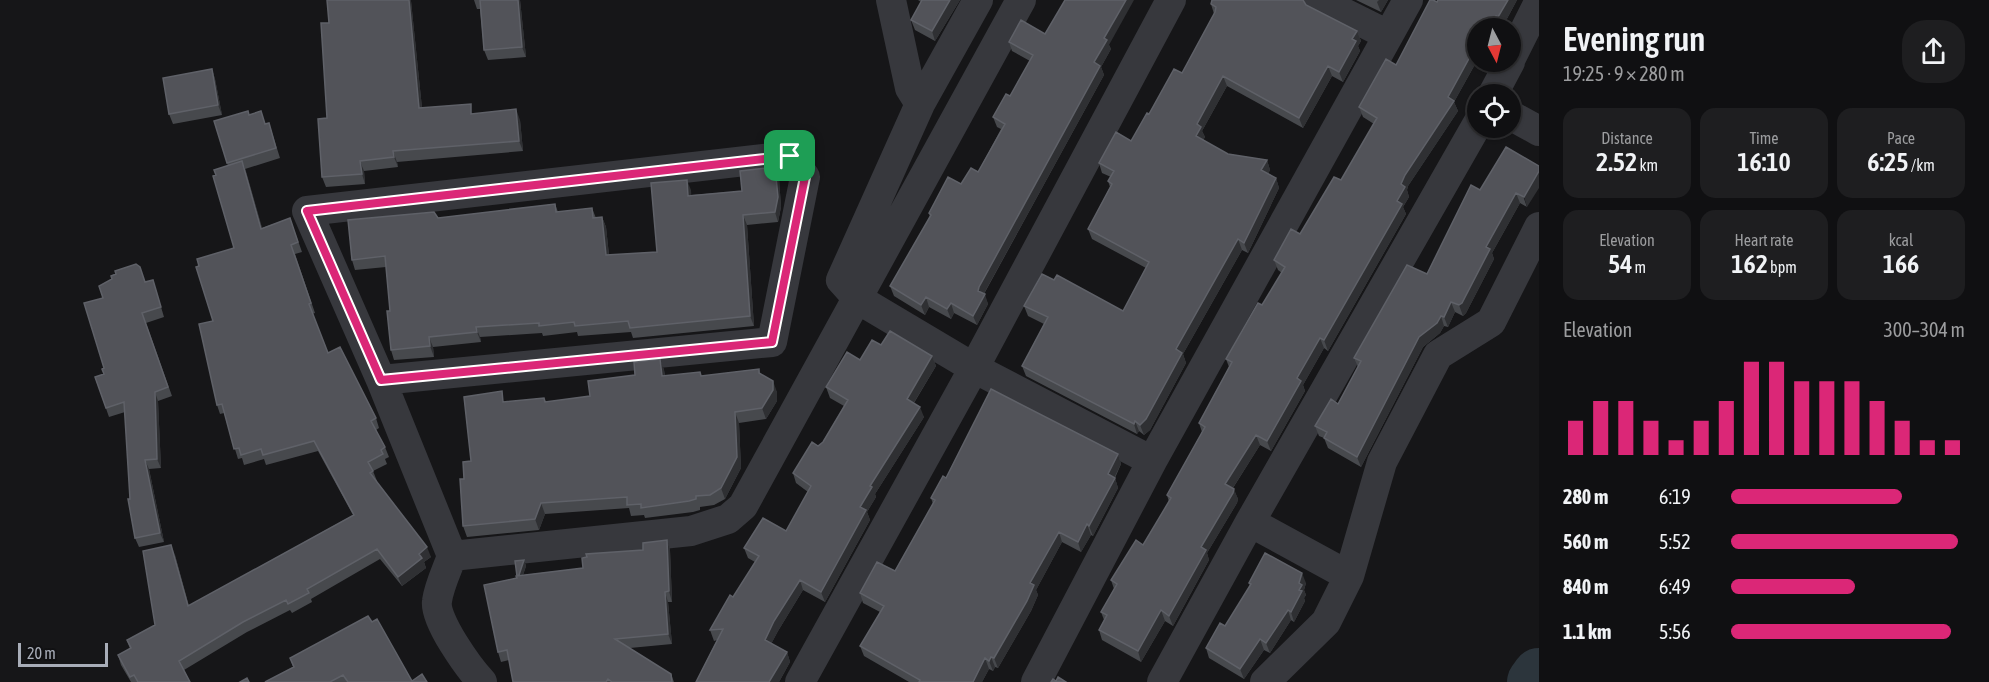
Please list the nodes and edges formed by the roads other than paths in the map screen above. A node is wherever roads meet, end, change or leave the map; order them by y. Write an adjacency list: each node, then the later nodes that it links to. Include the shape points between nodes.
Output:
1 (891, 0): 10 (street, via 910,88)
2 (978, 0): 10 (street)
3 (1021, 0): 15 (street)
4 (1171, 0): 16 (street)
5 (1318, 0): 8 (street)
6 (1408, 0): 8 (street)
7 (1539, 2): 9 (street)
8 (1388, 35): 18 (street)
9 (1521, 39)
10 (920, 104): 15 (street, via 841,280)
11 (1521, 121): 12 (street)
12 (1539, 131)
13 (1469, 138): 19 (street)
14 (1539, 227): 21 (street, via 1491,322 1438,355 1382,462)
15 (858, 300): 16 (street); 20 (street, via 743,506 728,519 691,531)
16 (974, 368): 18 (street); 23 (street)
17 (381, 380): 17 (street, via 772,342 805,177 790,156 307,211); 20 (street)
18 (1152, 461): 24 (street)
19 (1250, 522): 21 (street); 25 (street)
20 (452, 556): 22 (street, via 436,602 439,617)
21 (1349, 576): 26 (street, via 1326,622)
22 (482, 682)
23 (800, 682)
24 (1036, 682)
25 (1162, 682)
26 (1265, 682)

